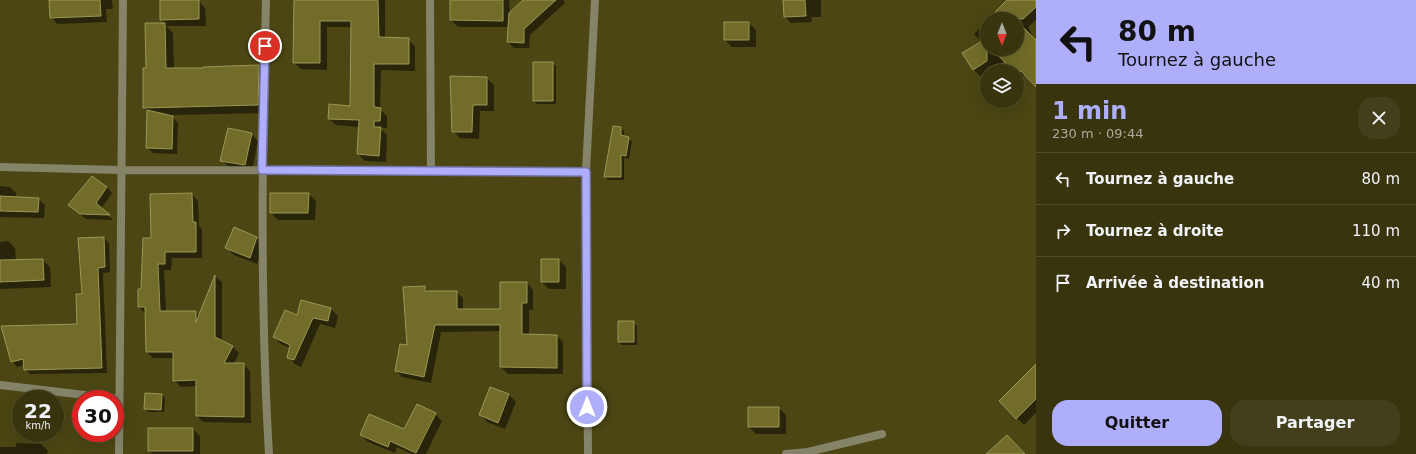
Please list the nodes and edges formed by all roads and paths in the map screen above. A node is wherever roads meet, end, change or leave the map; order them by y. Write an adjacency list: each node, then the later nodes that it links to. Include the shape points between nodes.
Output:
1 (123, 0): 6 (street)
2 (266, 0): 7 (street)
3 (430, 0): 8 (street)
4 (594, 0): 9 (street)
5 (0, 168): 6 (street)
6 (121, 170): 7 (street); 11 (street)
7 (262, 170): 8 (street); 16 (street, via 264,379)
8 (431, 171): 9 (street)
9 (586, 172): 17 (street)
10 (0, 385): 12 (street)
11 (119, 390)
12 (72, 393)
13 (882, 434): 18 (street, via 808,452)
14 (119, 442): 15 (street)
15 (119, 454)
16 (269, 454)
17 (588, 454)
18 (786, 454)

